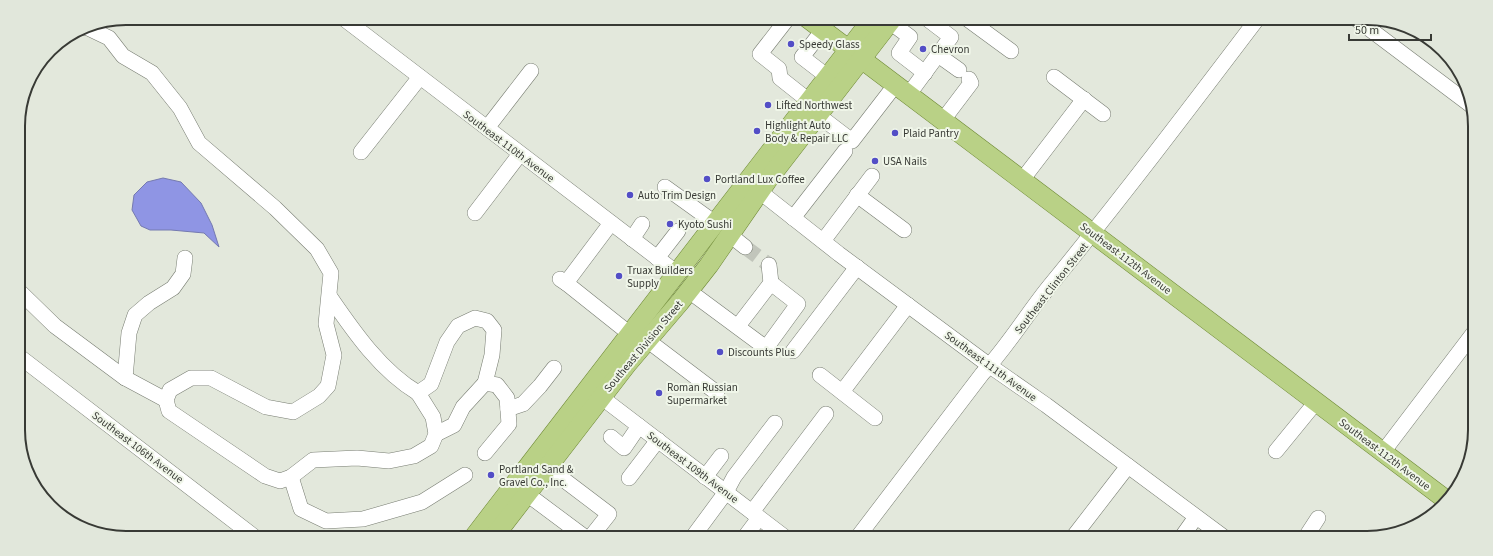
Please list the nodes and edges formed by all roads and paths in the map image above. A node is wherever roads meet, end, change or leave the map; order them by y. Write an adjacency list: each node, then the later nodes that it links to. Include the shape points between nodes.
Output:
1 (352, 25): 20 (street, Southeast 110th Avenue)
2 (783, 25): 25 (street, via 760,54 779,69 780,78)
3 (816, 25): 11 (main road, Southeast 112th Avenue)
4 (880, 25): 15 (main road, Southeast Division Street)
5 (893, 25): 13 (street)
6 (919, 25): 13 (street)
7 (935, 25): 16 (street, via 951,37)
8 (976, 25): 14 (street)
9 (1253, 25): 44 (street, Southeast Clinton Street)
10 (1364, 25): 24 (street)
11 (823, 30): 15 (main road, Southeast 112th Avenue); 21 (street, via 802,57)
12 (93, 31): 57 (street, via 109,38 123,56 152,73 180,108 199,143 275,208 317,249 331,273)
13 (910, 37): 18 (street, via 899,54)
14 (1011, 51)
15 (855, 54): 21 (main road, Southeast Division Street); 22 (main road, Southeast 112th Avenue); 25 (main road, Southeast Division Street)
16 (938, 55): 18 (street); 27 (street, via 971,83)
17 (531, 71): 28 (street)
18 (925, 73): 22 (street)
19 (1054, 76): 23 (street)
20 (420, 77): 28 (street, Southeast 110th Avenue); 30 (street)
21 (828, 77): 25 (main road, Southeast Division Street)
22 (902, 89): 25 (street, via 852,141); 27 (main road, Southeast 112th Avenue)
23 (1084, 99): 26 (street); 33 (street)
24 (1465, 101)
25 (814, 108): 35 (main road, Southeast Division Street); 40 (main road, Southeast Division Street)
26 (1103, 114)
27 (943, 120): 33 (main road, Southeast 112th Avenue)
28 (487, 128): 31 (street, Southeast 110th Avenue)
29 (845, 151): 38 (street)
30 (361, 152)
31 (520, 154): 37 (street); 39 (street, Southeast 110th Avenue)
32 (872, 176): 36 (street)
33 (1022, 180): 44 (main road, Southeast 112th Avenue)
34 (665, 187): 40 (street)
35 (759, 192): 38 (street, Southeast 111th Avenue); 45 (main road, Southeast Division Street)
36 (857, 195): 42 (street); 47 (street)
37 (475, 213)
38 (793, 218): 47 (street, Southeast 111th Avenue)
39 (611, 223): 46 (street, Southeast 110th Avenue); 60 (street, via 563,281)
40 (715, 223): 53 (main road, Southeast Division Street)
41 (642, 224): 46 (street)
42 (904, 230)
43 (678, 231): 50 (street)
44 (1093, 234): 65 (street, Southeast Clinton Street); 76 (main road, Southeast 112th Avenue)
45 (730, 235): 48 (street); 55 (main road, Southeast Division Street)
46 (632, 239): 50 (street, Southeast 110th Avenue)
47 (822, 241): 52 (street, Southeast 111th Avenue)
48 (745, 247)
49 (185, 258): 69 (street, via 183,274 173,288 135,315 129,333)
50 (657, 258): 53 (street, Southeast 110th Avenue)
51 (769, 265): 54 (street)
52 (857, 267): 58 (street, Southeast 111th Avenue); 63 (street)
53 (676, 273): 60 (main road, Southeast Division Street); 61 (main road, via 681,283 648,329)
54 (771, 283): 59 (street); 59 (street, via 798,304 766,348)
55 (689, 290): 59 (street); 61 (main road, Southeast Division Street)
56 (25, 297): 69 (street, via 55,326)
57 (330, 297): 73 (street, via 356,334 406,386); 75 (street, via 326,324 334,355 328,386 319,396 293,412 266,406 211,378 191,378 170,390)
58 (908, 305): 65 (street, Southeast 111th Avenue); 72 (street)
59 (738, 326)
60 (630, 334): 67 (main road, Southeast Division Street)
61 (647, 340): 71 (street); 74 (main road, Southeast Division Street)
62 (1468, 341): 86 (street)
63 (793, 351)
64 (25, 361): 101 (street, Southeast 106th Avenue)
65 (990, 366): 89 (street, Southeast 111th Avenue); 109 (street, Southeast Clinton Street)
66 (554, 368): 77 (street, via 523,404)
67 (600, 372): 74 (main road); 102 (main road, Southeast Division Street)
68 (820, 375): 72 (street)
69 (125, 378): 75 (street)
70 (485, 383): 73 (street, via 492,354 494,330 487,321 475,318 458,326 447,342 431,384); 77 (street, via 497,385 507,398); 82 (street, via 463,407 454,425)
71 (718, 392)
72 (842, 392): 79 (street)
73 (418, 393): 82 (street, via 433,416)
74 (601, 397): 81 (street, Southeast 109th Avenue); 90 (main road, Southeast Division Street)
75 (166, 400): 93 (street, via 169,411 178,418 265,476 280,481)
76 (1316, 402): 85 (street); 86 (main road, Southeast 112th Avenue)
77 (508, 409): 87 (street, via 508,424)
78 (826, 414): 98 (street)
79 (874, 418)
80 (775, 422): 95 (street, via 734,477)
81 (640, 426): 83 (street, via 624,448); 84 (street, Southeast 109th Avenue)
82 (436, 434): 93 (street, via 431,446 414,456 389,461 357,458 313,460)
83 (611, 437)
84 (658, 440): 92 (street, Southeast 109th Avenue); 94 (street)
85 (1276, 451)
86 (1383, 452): 97 (main road, Southeast 112th Avenue)
87 (485, 453)
88 (721, 456): 92 (street)
89 (1128, 466): 99 (street, Southeast 111th Avenue); 110 (street)
90 (547, 468): 96 (main road, Southeast Division Street); 105 (street, via 609,514)
91 (465, 475): 93 (street, via 422,502 363,519 326,521 301,508)
92 (705, 476): 95 (street, Southeast 109th Avenue)
93 (291, 477)
94 (629, 478)
95 (726, 492): 98 (street, Southeast 109th Avenue); 106 (street)
96 (527, 494): 103 (main road, Southeast Division Street); 104 (street)
97 (1442, 497)
98 (756, 515): 107 (street); 108 (street, Southeast 109th Avenue)
99 (1196, 517): 111 (street); 112 (street, Southeast 111th Avenue)
100 (1318, 518): 113 (street)
101 (247, 531)
102 (478, 531)
103 (498, 531)
104 (577, 531)
105 (596, 531)
106 (697, 531)
107 (748, 531)
108 (777, 531)
109 (862, 531)
110 (1078, 531)
111 (1185, 531)
112 (1215, 531)
113 (1310, 531)

